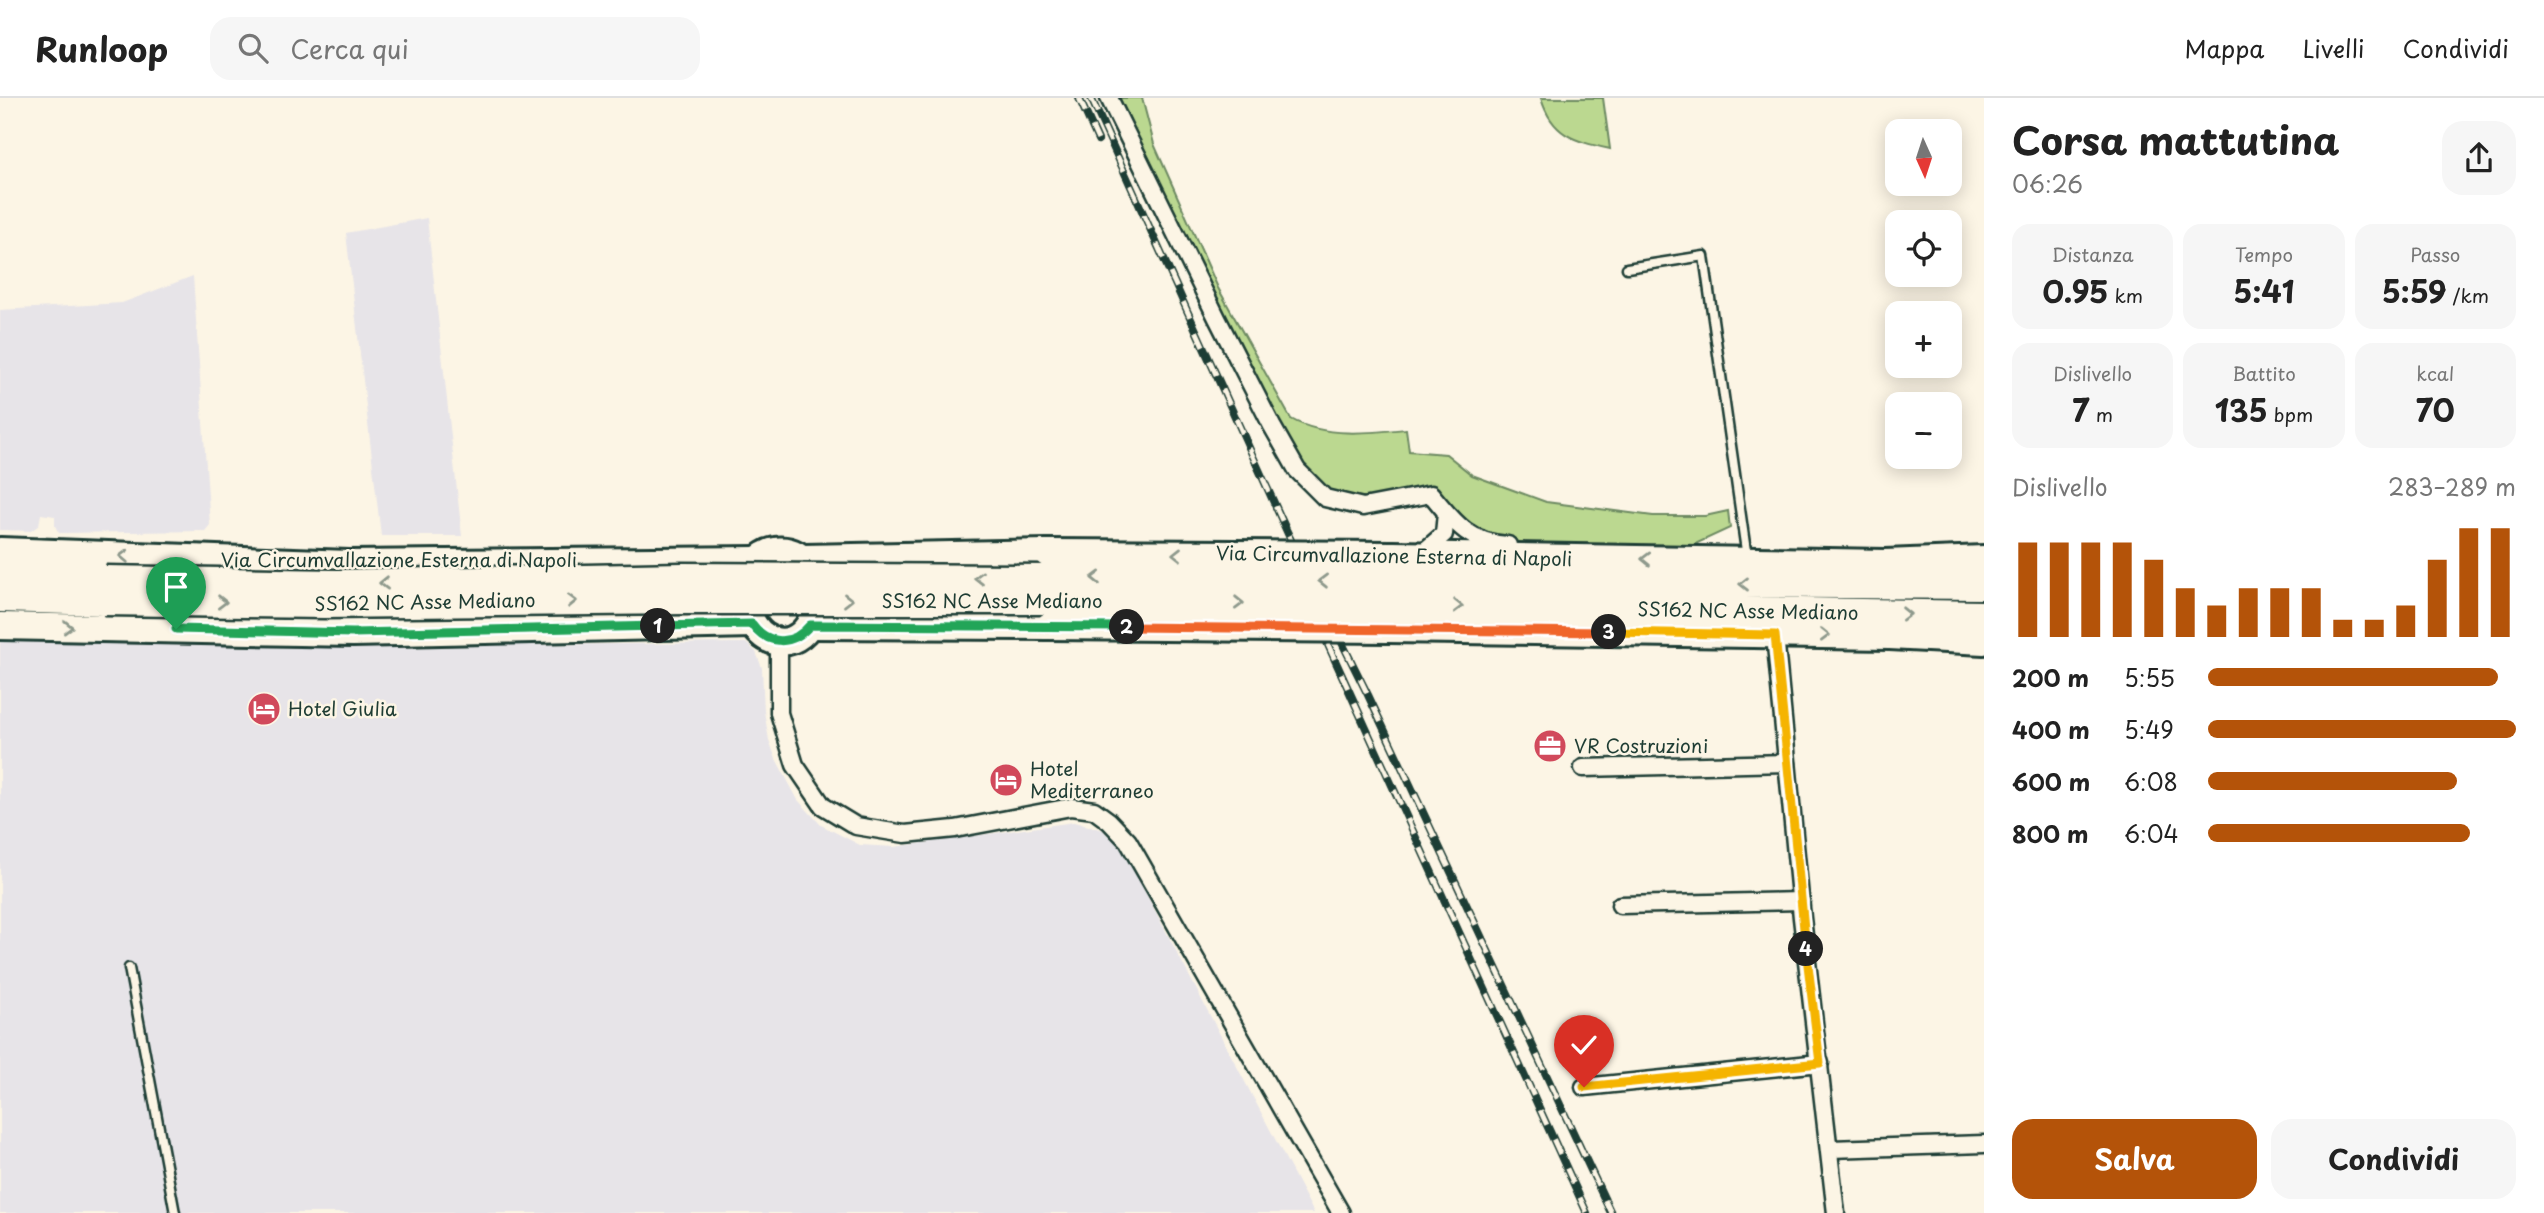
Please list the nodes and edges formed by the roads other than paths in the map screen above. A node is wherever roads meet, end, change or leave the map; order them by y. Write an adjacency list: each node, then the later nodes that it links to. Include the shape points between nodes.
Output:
1 (1110, 98): 3 (street, via 1297,470 1325,498 1363,507 1431,494)
2 (1627, 268): 8 (lane, via 1704,256)
3 (1446, 513): 5 (street, via 1444,534); 6 (street, via 1465,532 1488,544 1541,547)
4 (0, 551): 12 (main road, Via Circumvallazione Esterna di Napoli, one-way to 4, bridge, via 1047,553 808,563 786,550 775,550 753,565 349,564)
5 (1420, 555): 6 (main road, Via Circumvallazione Esterna di Napoli); 12 (main road, Via Circumvallazione Esterna di Napoli)
6 (1571, 558): 8 (main road, Via Circumvallazione Esterna di Napoli, one-way to 6)
7 (1984, 559): 8 (main road, Via Circumvallazione Esterna di Napoli)
8 (1747, 561)
9 (0, 576): 11 (highway, SS162 NC Asse Mediano)
10 (1984, 585): 12 (highway, SS162 NC Asse Mediano, one-way to 12)
11 (105, 590): 12 (highway, SS162 NC Asse Mediano, bridge, via 682,577); 13 (highway, SS162 NC Asse Mediano)
12 (1391, 592): 14 (highway, SS162 NC Asse Mediano, one-way to 14); 16 (main road, Via Circumvallazione Esterna di Napoli); 17 (main road, Via Circumvallazione Esterna di Napoli, bridge, via 1049,626 812,620 803,634)
13 (0, 597)
14 (1984, 615)
15 (0, 626): 17 (main road, one-way to 17, via 353,633 750,620 761,635)
16 (1775, 635): 18 (main road, Via Circumvallazione Esterna di Napoli, one-way to 18); 19 (street)
17 (779, 641): 29 (street, via 779,713 795,765 823,806 856,826 905,834 1071,807 1094,810 1109,821 1128,841)
18 (1984, 641)
19 (1787, 763): 20 (street); 21 (street)
20 (1583, 768)
21 (1801, 901): 22 (street); 24 (street)
22 (1620, 905)
23 (129, 968): 28 (lane)
24 (1820, 1063): 25 (street); 27 (street)
25 (1584, 1087)
26 (1984, 1144): 27 (street)
27 (1830, 1149): 30 (street)
28 (174, 1213)
29 (1341, 1213)
30 (1836, 1213)

